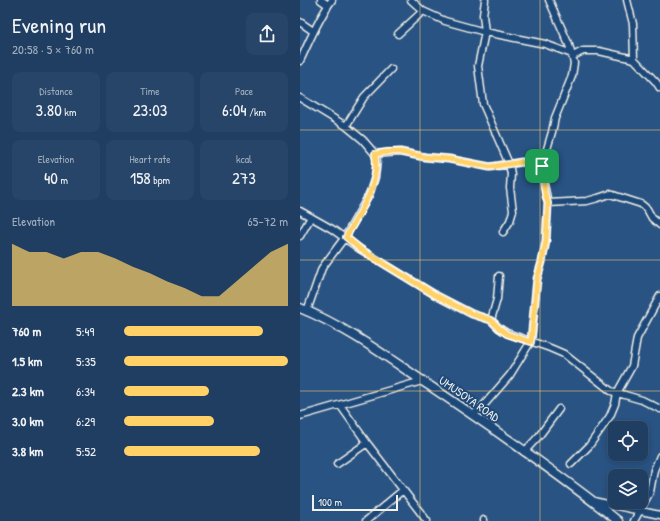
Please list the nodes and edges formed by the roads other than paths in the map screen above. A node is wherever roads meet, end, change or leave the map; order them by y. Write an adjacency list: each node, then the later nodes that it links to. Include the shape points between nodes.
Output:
1 (322, 0): 6 (street)
2 (411, 0): 7 (street)
3 (485, 0): 10 (street)
4 (549, 0): 12 (street)
5 (627, 0): 13 (street, via 633,24)
6 (330, 2): 9 (street)
7 (423, 12): 10 (street); 11 (street)
8 (300, 22): 9 (street)
9 (313, 31): 14 (street)
10 (485, 32): 12 (street, via 545,44); 20 (street, via 478,66 483,104)
11 (398, 34)
12 (573, 55): 13 (street, via 583,51 599,51); 21 (street, via 572,76 554,118)
13 (634, 59): 16 (street)
14 (300, 61)
15 (391, 69): 18 (street, via 364,97)
16 (660, 88)
17 (300, 98): 18 (street)
18 (346, 126): 19 (street)
19 (375, 154): 20 (street, via 400,152 490,167); 28 (street, via 375,177 369,195)
20 (509, 164): 21 (street, via 522,162); 26 (street, via 513,211)
21 (542, 166): 22 (street)
22 (548, 203): 25 (street, via 587,200 610,194 641,204); 33 (street, via 546,241 537,279)
23 (300, 211): 24 (street)
24 (311, 217): 27 (street); 28 (street)
25 (660, 225)
26 (503, 232)
27 (300, 236)
28 (346, 237): 31 (street, via 322,268); 32 (street, via 437,296 472,314)
29 (499, 276): 32 (street, via 498,294)
30 (660, 296): 35 (street, via 637,338 632,366)
31 (304, 309): 34 (main road, UMUSOYA ROAD, via 337,325)
32 (491, 320): 33 (street, via 507,334)
33 (531, 342): 35 (street, via 564,354 606,388); 40 (street, via 510,375)
34 (422, 381): 36 (street); 40 (main road, UMUSOYA ROAD)
35 (617, 393): 38 (street, via 642,400); 45 (street, via 610,416 589,446)
36 (340, 405): 39 (street); 41 (street)
37 (559, 409): 42 (street)
38 (660, 409)
39 (300, 416)
40 (473, 416): 42 (main road, UMUSOYA ROAD)
41 (367, 444): 44 (street); 46 (street)
42 (524, 452): 47 (main road, UMUSOYA ROAD)
43 (660, 456): 48 (street, via 654,470 650,492)
44 (336, 464)
45 (571, 464)
46 (403, 490): 50 (street); 51 (street)
47 (592, 501): 48 (street); 52 (main road, UMUSOYA ROAD)
48 (641, 510): 49 (street); 53 (street)
49 (660, 515)
50 (366, 521)
51 (427, 521)
52 (618, 521)
53 (634, 521)

